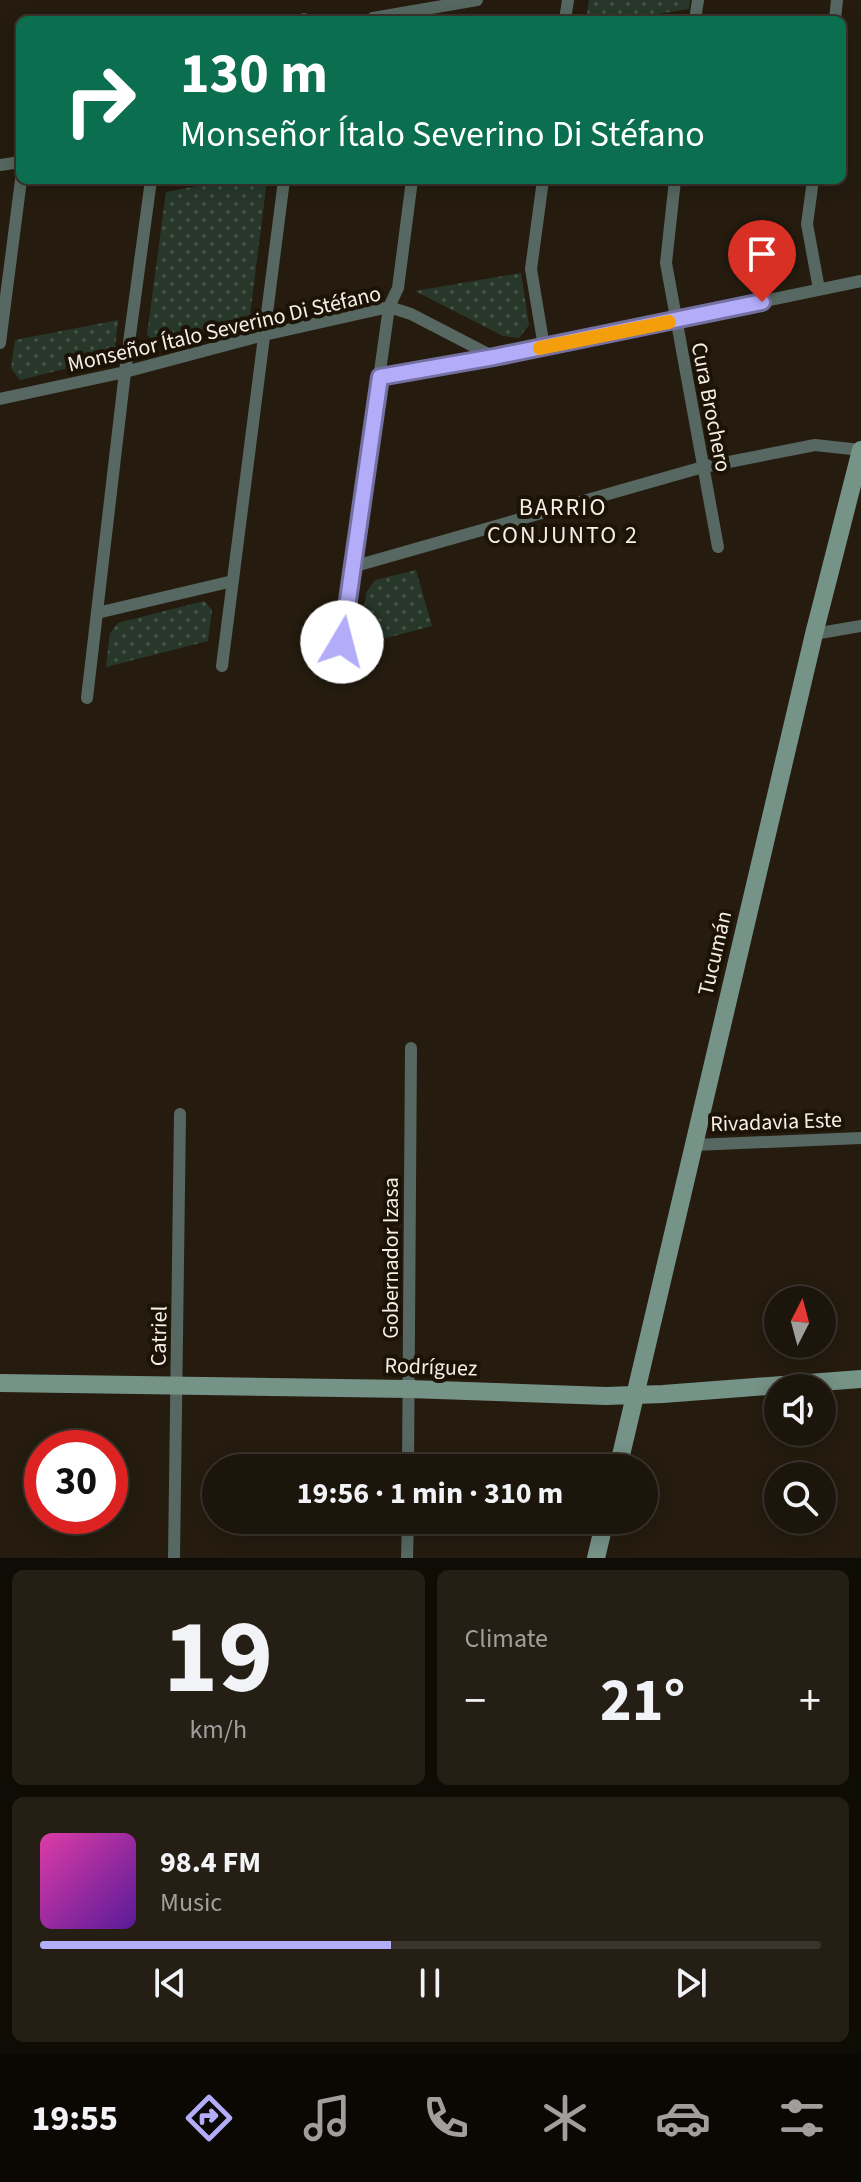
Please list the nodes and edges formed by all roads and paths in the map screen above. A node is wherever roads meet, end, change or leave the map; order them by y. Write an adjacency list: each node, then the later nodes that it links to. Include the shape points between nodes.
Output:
1 (477, 0): 2 (street)
2 (434, 14): 3 (street)
3 (404, 16)
4 (20, 184): 16 (street)
5 (150, 184): 19 (street)
6 (283, 184): 15 (street)
7 (411, 184): 13 (street, via 398,288)
8 (542, 184): 17 (street, via 531,269)
9 (674, 184): 14 (street, Cura Brochero, via 666,249)
10 (812, 184): 12 (street, via 807,224)
11 (861, 281): 12 (street)
12 (819, 289): 14 (street)
13 (389, 307): 15 (street, Monseñor Ítalo Severino Di Stéfano); 18 (street, Monseñor Ítalo Severino Di Stéfano); 20 (street)
14 (675, 320): 17 (street); 23 (street, Cura Brochero)
15 (264, 335): 19 (street, Monseñor Ítalo Severino Di Stéfano); 26 (street)
16 (0, 343)
17 (544, 347): 18 (street)
18 (494, 357): 20 (street)
19 (125, 372): 21 (street, Monseñor Ítalo Severino Di Stéfano); 27 (street)
20 (380, 377): 25 (street)
21 (0, 399)
22 (861, 450): 23 (street, via 815,445); 29 (main road, Tucumán)
23 (703, 467): 24 (street, Cura Brochero); 25 (street)
24 (718, 547)
25 (352, 567): 30 (street)
26 (233, 581): 27 (street); 31 (street)
27 (97, 613): 32 (street)
28 (861, 626): 29 (street)
29 (814, 634): 36 (main road, Tucumán)
30 (342, 642)
31 (222, 666)
32 (87, 698)
33 (411, 1048): 40 (street, Gobernador Izasa)
34 (180, 1114): 39 (street, Catriel)
35 (861, 1138): 36 (street, Rivadavia Este)
36 (694, 1145): 41 (main road, Tucumán)
37 (861, 1379): 41 (main road, Rodríguez)
38 (0, 1383): 39 (main road, Rodríguez)
39 (177, 1386): 40 (main road, Rodríguez); 46 (street, Catriel)
40 (409, 1389): 41 (main road, Rodríguez); 42 (street, Gobernador Izasa)
41 (636, 1395): 43 (main road, Tucumán)
42 (408, 1454)
43 (621, 1454)
44 (408, 1534): 47 (street)
45 (602, 1534): 48 (main road)
46 (174, 1558)
47 (407, 1558)
48 (596, 1558)

